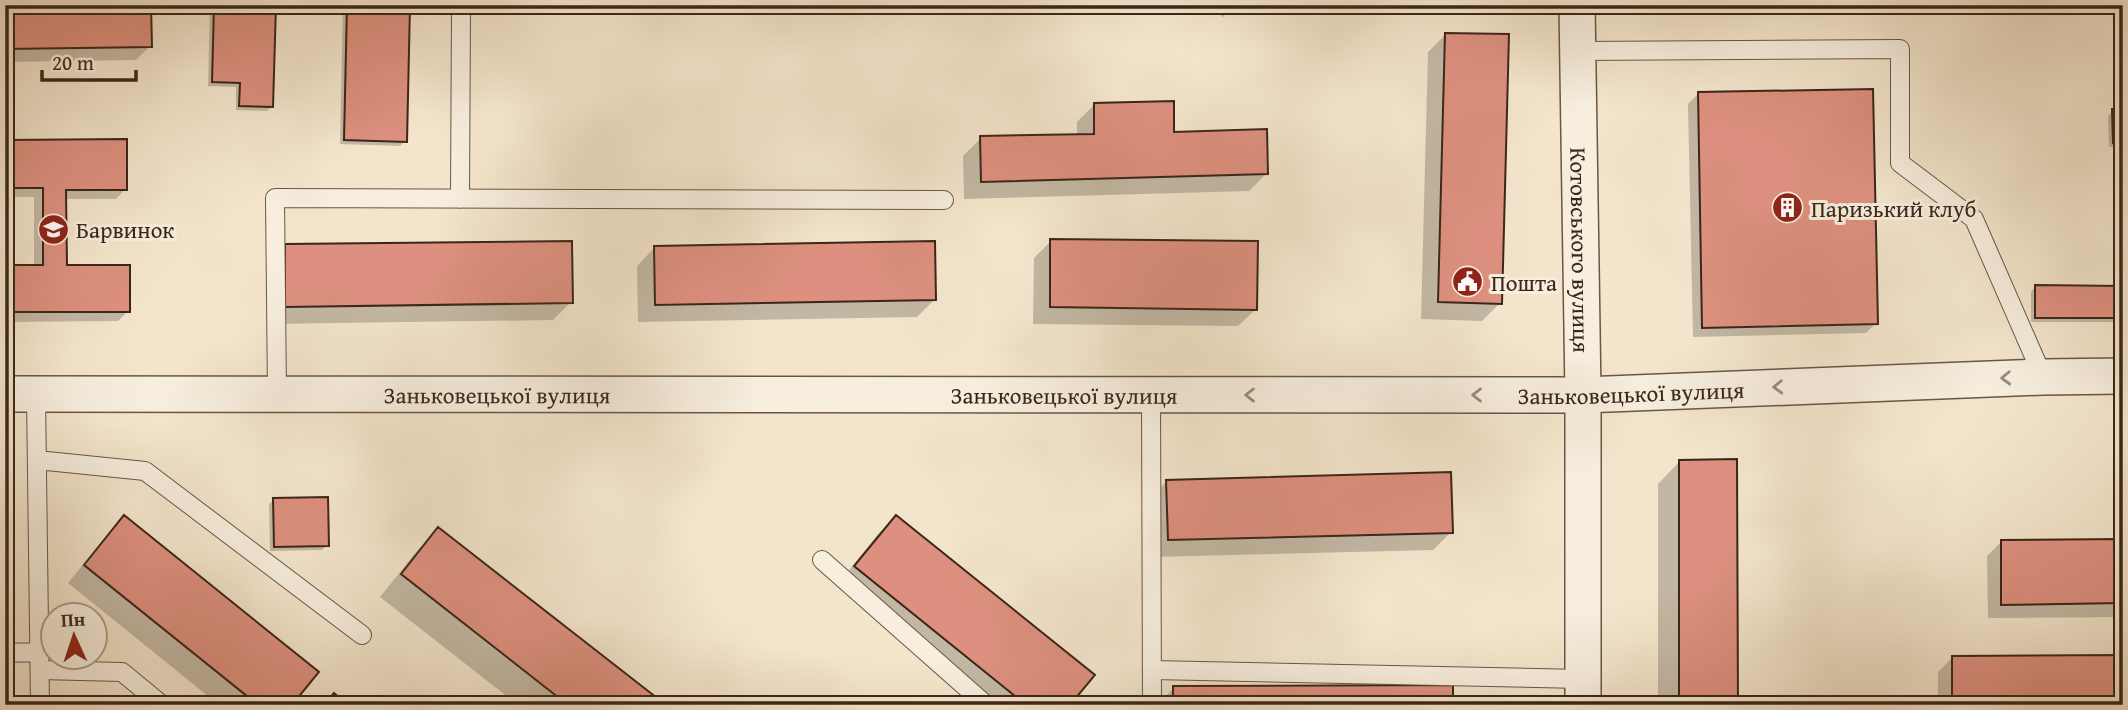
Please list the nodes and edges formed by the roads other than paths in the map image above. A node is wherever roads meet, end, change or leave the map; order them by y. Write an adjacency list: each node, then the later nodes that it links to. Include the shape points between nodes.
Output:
1 (461, 5): 4 (lane)
2 (1577, 5): 3 (street, Котовського вулиця)
3 (1577, 51): 7 (lane, via 1900,49 1900,163 1974,219); 11 (street, Котовського вулиця)
4 (460, 199): 5 (lane); 9 (lane, via 275,198)
5 (944, 200)
6 (2123, 376): 7 (street, Заньковецької вулиця)
7 (2043, 377): 11 (street, Заньковецької вулиця, one-way to 11)
8 (20, 394): 9 (street, Заньковецької вулиця); 12 (lane)
9 (277, 394): 10 (street, Заньковецької вулиця)
10 (1151, 395): 11 (street, Заньковецької вулиця, one-way to 10); 18 (lane)
11 (1583, 395): 21 (street, Котовського вулиця)
12 (37, 460): 14 (lane); 15 (lane, via 145,471)
13 (822, 560): 24 (lane)
14 (38, 602)
15 (362, 635)
16 (38, 652): 17 (lane)
17 (5, 653)
18 (1152, 670): 21 (lane); 25 (lane)
19 (40, 672): 22 (lane)
20 (108, 672): 23 (lane, via 122,672)
21 (1583, 692)
22 (40, 705)
23 (162, 705)
24 (986, 705)
25 (1152, 705)

